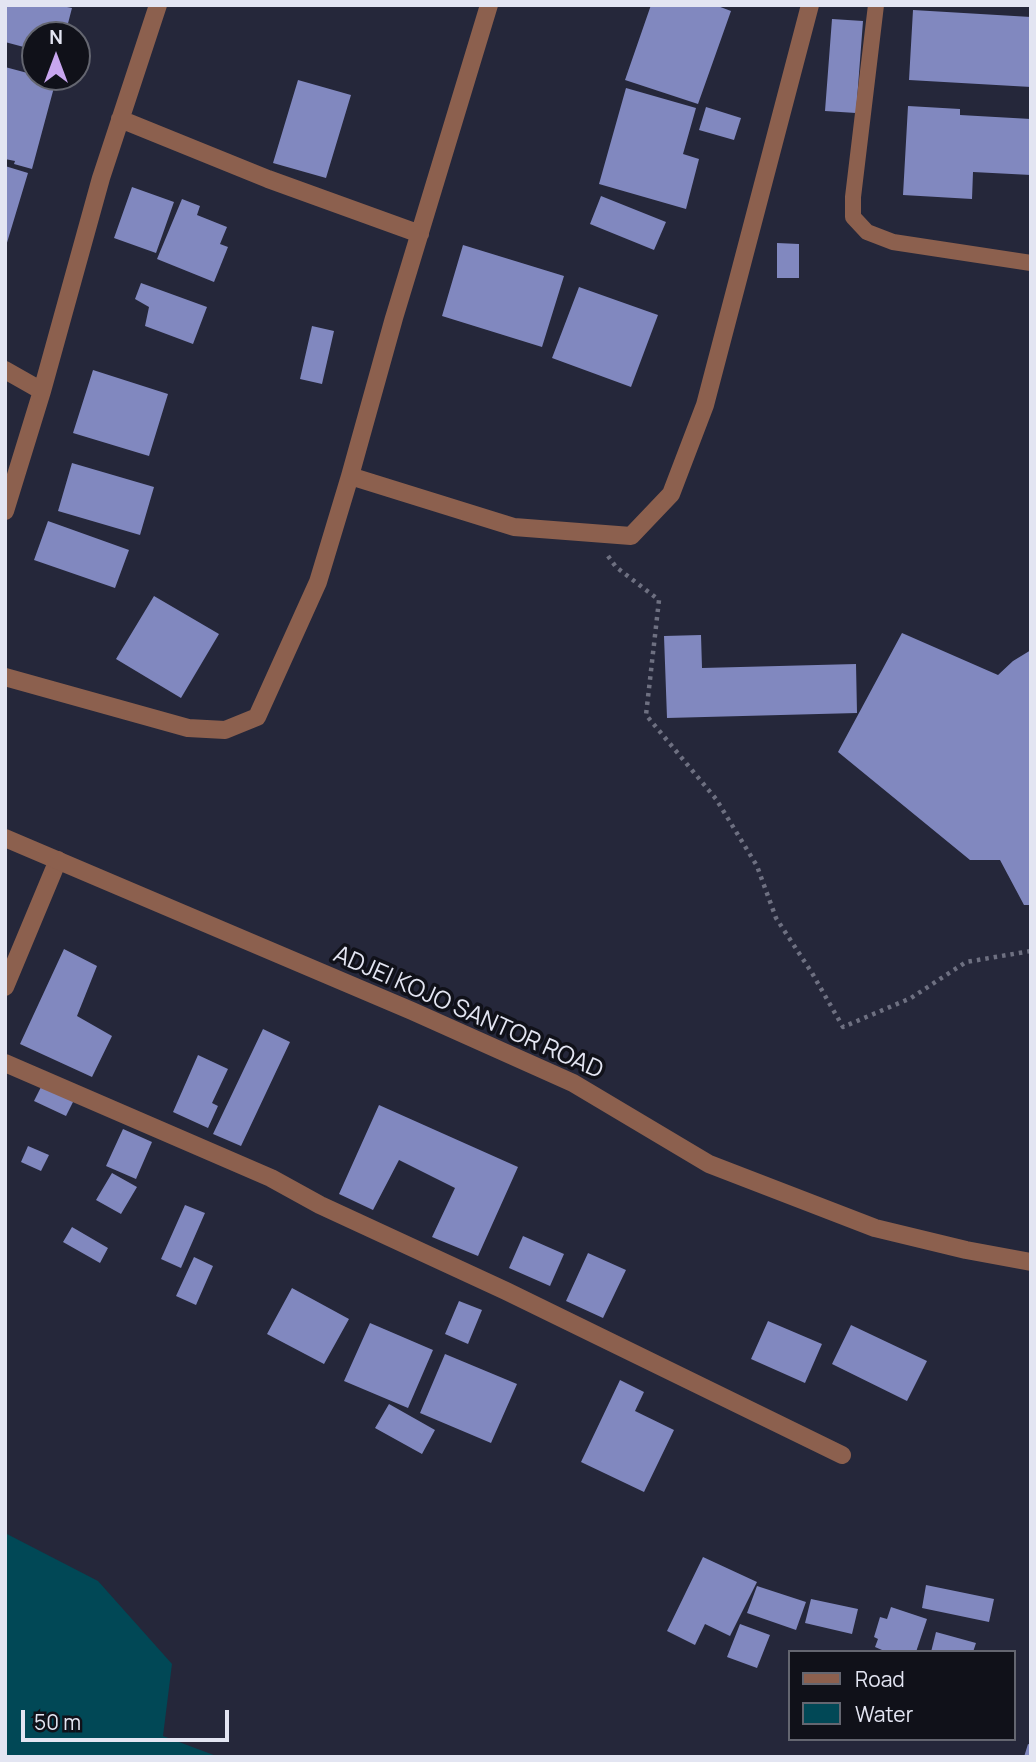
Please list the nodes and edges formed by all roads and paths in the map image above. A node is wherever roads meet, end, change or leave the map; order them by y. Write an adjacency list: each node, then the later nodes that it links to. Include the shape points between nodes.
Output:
1 (158, 5): 5 (street)
2 (489, 5): 6 (street)
3 (810, 5): 12 (street, via 705,405 671,494 631,536)
4 (876, 5): 7 (lane, via 853,217 867,232 892,242)
5 (120, 119): 6 (street); 9 (street)
6 (420, 234): 10 (street)
7 (1031, 263)
8 (5, 370): 9 (street)
9 (42, 391): 11 (street)
10 (350, 476): 12 (street, via 514,527); 13 (street, via 318,582 257,718 225,730 188,728)
11 (5, 511)
12 (591, 533): 16 (path, via 616,567 659,600 646,715 716,799 757,866 776,918 843,1027 911,998 965,962)
13 (5, 677)
14 (5, 838): 15 (street, ADJEI KOJO SANTOR ROAD)
15 (58, 860): 17 (street); 19 (street, ADJEI KOJO SANTOR ROAD, via 573,1083 709,1164 875,1228)
16 (1031, 951)
17 (5, 987)
18 (5, 1063): 20 (street, via 271,1178)
19 (1031, 1262)
20 (842, 1455)

